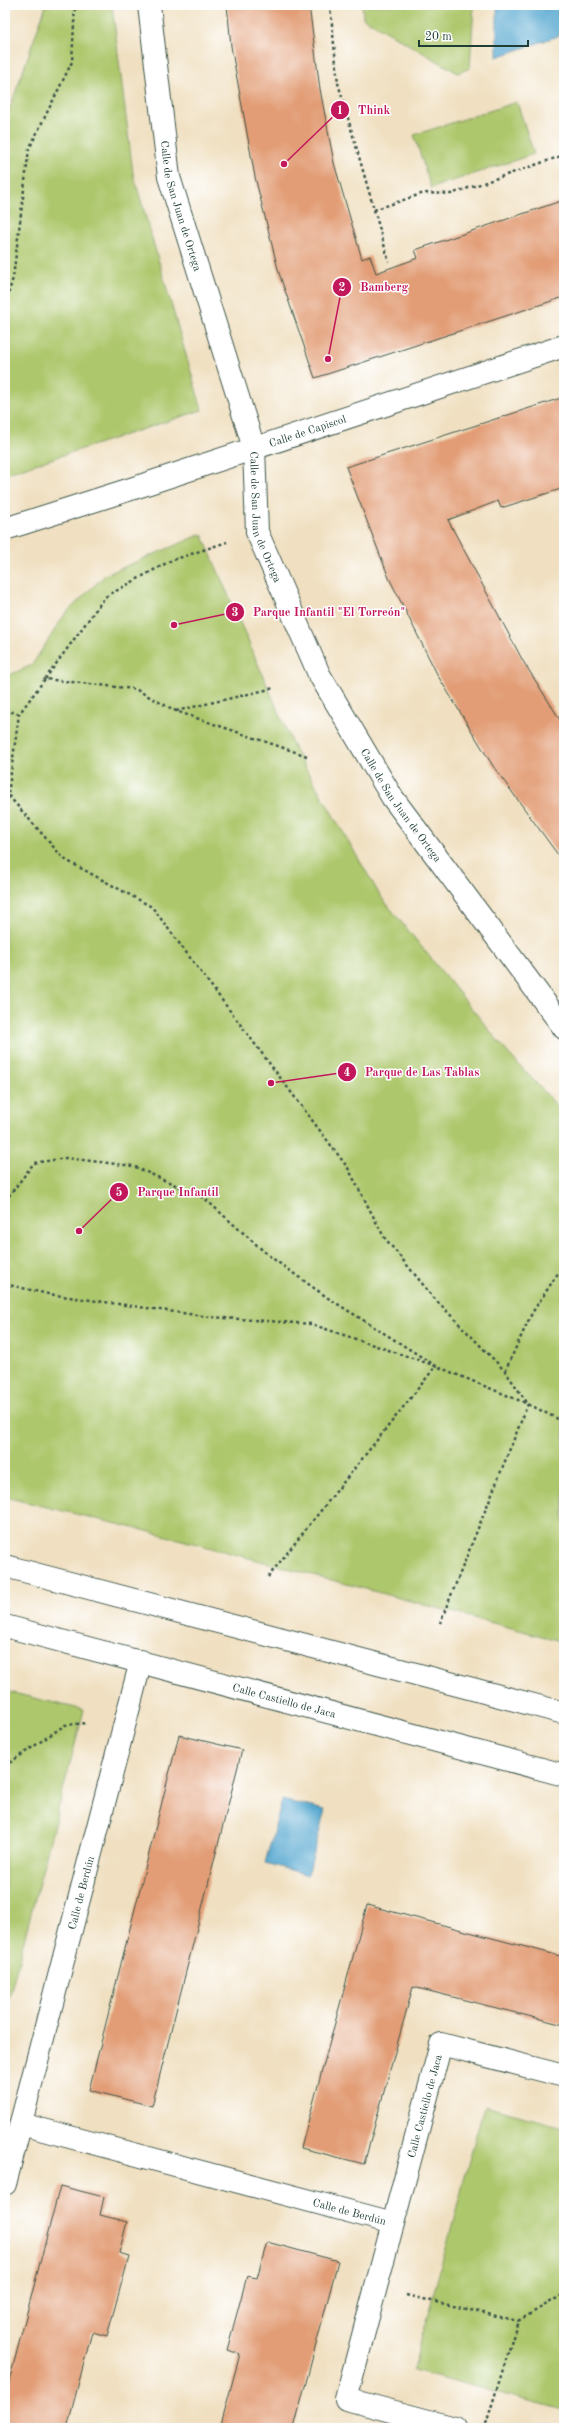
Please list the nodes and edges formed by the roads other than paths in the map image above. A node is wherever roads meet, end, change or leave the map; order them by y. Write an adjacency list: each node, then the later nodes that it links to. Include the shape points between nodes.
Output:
1 (149, 5): 3 (street, Calle de San Juan de Ortega, via 168,177)
2 (564, 346): 3 (street, Calle de Capiscol)
3 (254, 448): 4 (street, Calle de Capiscol); 5 (street, Calle de San Juan de Ortega, via 257,532 319,674 392,797)
4 (5, 529)
5 (564, 1028)
6 (5, 1566): 9 (street)
7 (5, 1626): 8 (street, Calle Castiello de Jaca)
8 (141, 1660): 10 (street, Calle Castiello de Jaca); 12 (street, Calle de Berdún)
9 (564, 1713)
10 (564, 1775)
11 (564, 2076): 14 (street, Calle Castiello de Jaca, via 441,2044)
12 (21, 2124): 13 (street, Calle de Berdún); 14 (street, Calle de Berdún)
13 (5, 2184)
14 (393, 2223): 15 (street, Calle de Berdún, via 346,2399)
15 (455, 2428)

